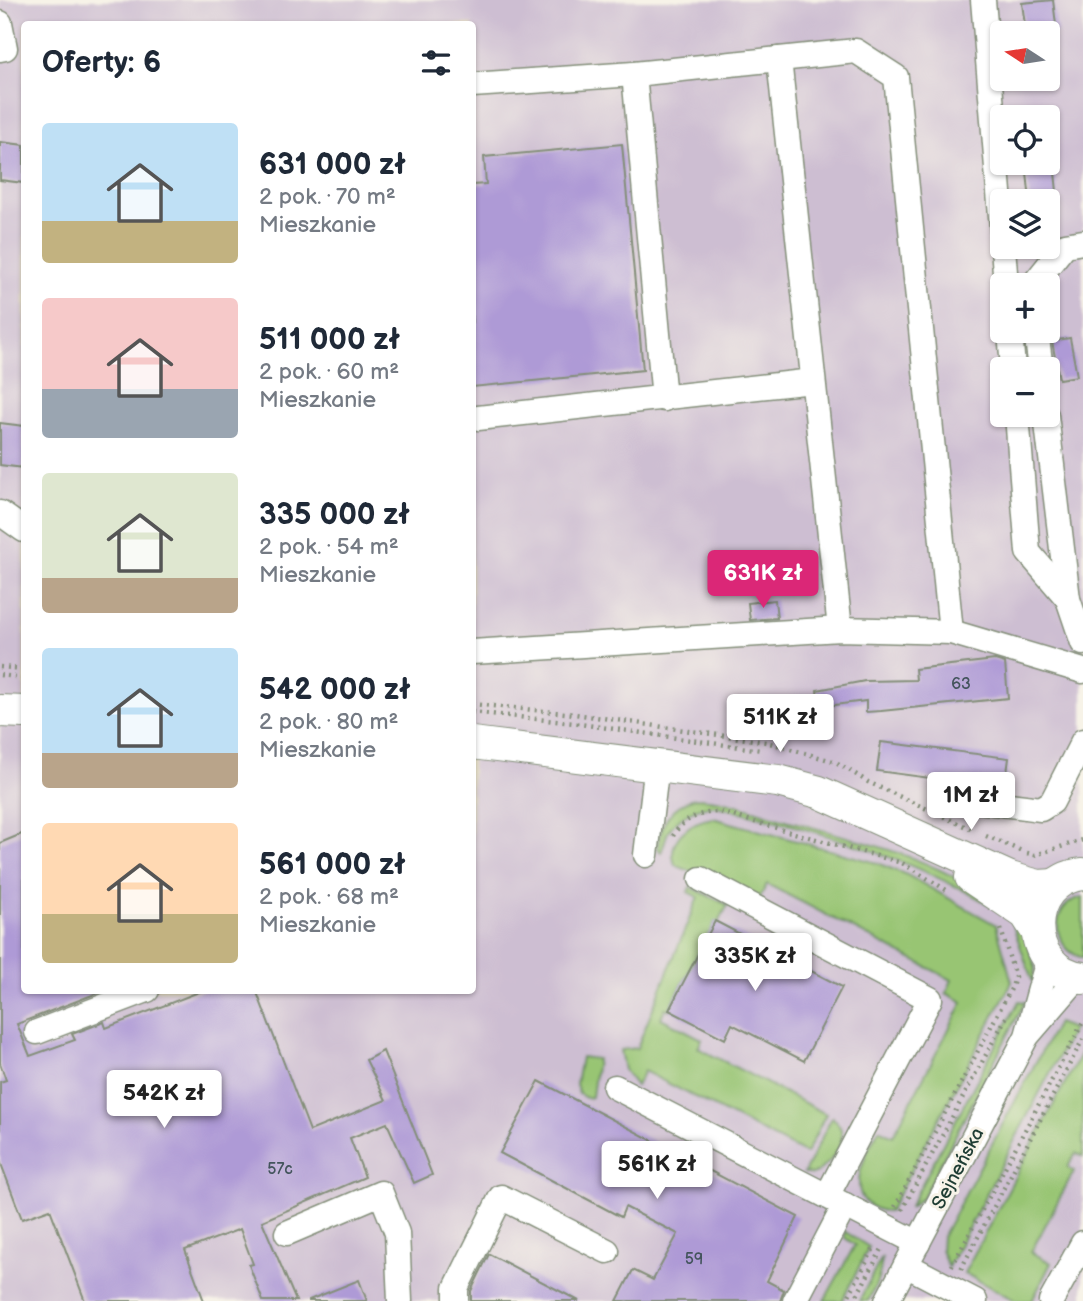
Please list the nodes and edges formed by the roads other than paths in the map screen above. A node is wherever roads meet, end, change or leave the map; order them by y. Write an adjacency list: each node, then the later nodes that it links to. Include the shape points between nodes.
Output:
1 (983, 0): 7 (street)
2 (0, 23): 3 (street, via 5,47)
3 (0, 48)
4 (779, 59): 5 (street); 10 (street); 19 (street, via 856,51 896,77)
5 (634, 74): 6 (street); 11 (street)
6 (476, 85)
7 (999, 189)
8 (1083, 242): 9 (street, via 1065,244)
9 (1042, 273)
10 (813, 381): 11 (street); 18 (street)
11 (664, 399): 12 (street)
12 (478, 418)
13 (1018, 427): 17 (street, via 1028,552)
14 (1047, 427): 17 (street)
15 (0, 513): 16 (street)
16 (21, 528)
17 (1068, 599): 20 (street)
18 (840, 629): 19 (street); 21 (street)
19 (951, 632): 22 (street)
20 (1083, 643)
21 (476, 652)
22 (1083, 671)
23 (0, 711): 24 (main road)
24 (21, 712)
25 (1083, 741): 28 (street, via 1052,802 1041,809)
26 (476, 743): 27 (main road)
27 (657, 764): 29 (street); 32 (main road, via 778,781 819,792)
28 (971, 800)
29 (646, 855)
30 (701, 879): 40 (street, via 930,999)
31 (1069, 880): 32 (main road, via 1038,886); 33 (main road, via 1042,902)
32 (1012, 882): 33 (main road)
33 (1035, 928): 34 (main road)
34 (1048, 960): 35 (main road, via 1063,972); 38 (street, Sejneńska)
35 (1081, 977): 38 (street, Sejneńska)
36 (136, 994): 37 (street)
37 (37, 1032)
38 (1027, 1036): 44 (street, Sejneńska)
39 (615, 1087): 40 (street)
40 (836, 1200): 44 (street, via 888,1228); 47 (street)
41 (287, 1233): 45 (street, via 382,1193 397,1233)
42 (1083, 1243): 50 (street)
43 (607, 1251): 46 (street, via 501,1197 456,1288)
44 (912, 1254): 48 (street, Sejneńska); 49 (street, via 947,1286)
45 (400, 1301)
46 (456, 1301)
47 (795, 1301)
48 (887, 1301)
49 (975, 1301)
50 (1051, 1301)

